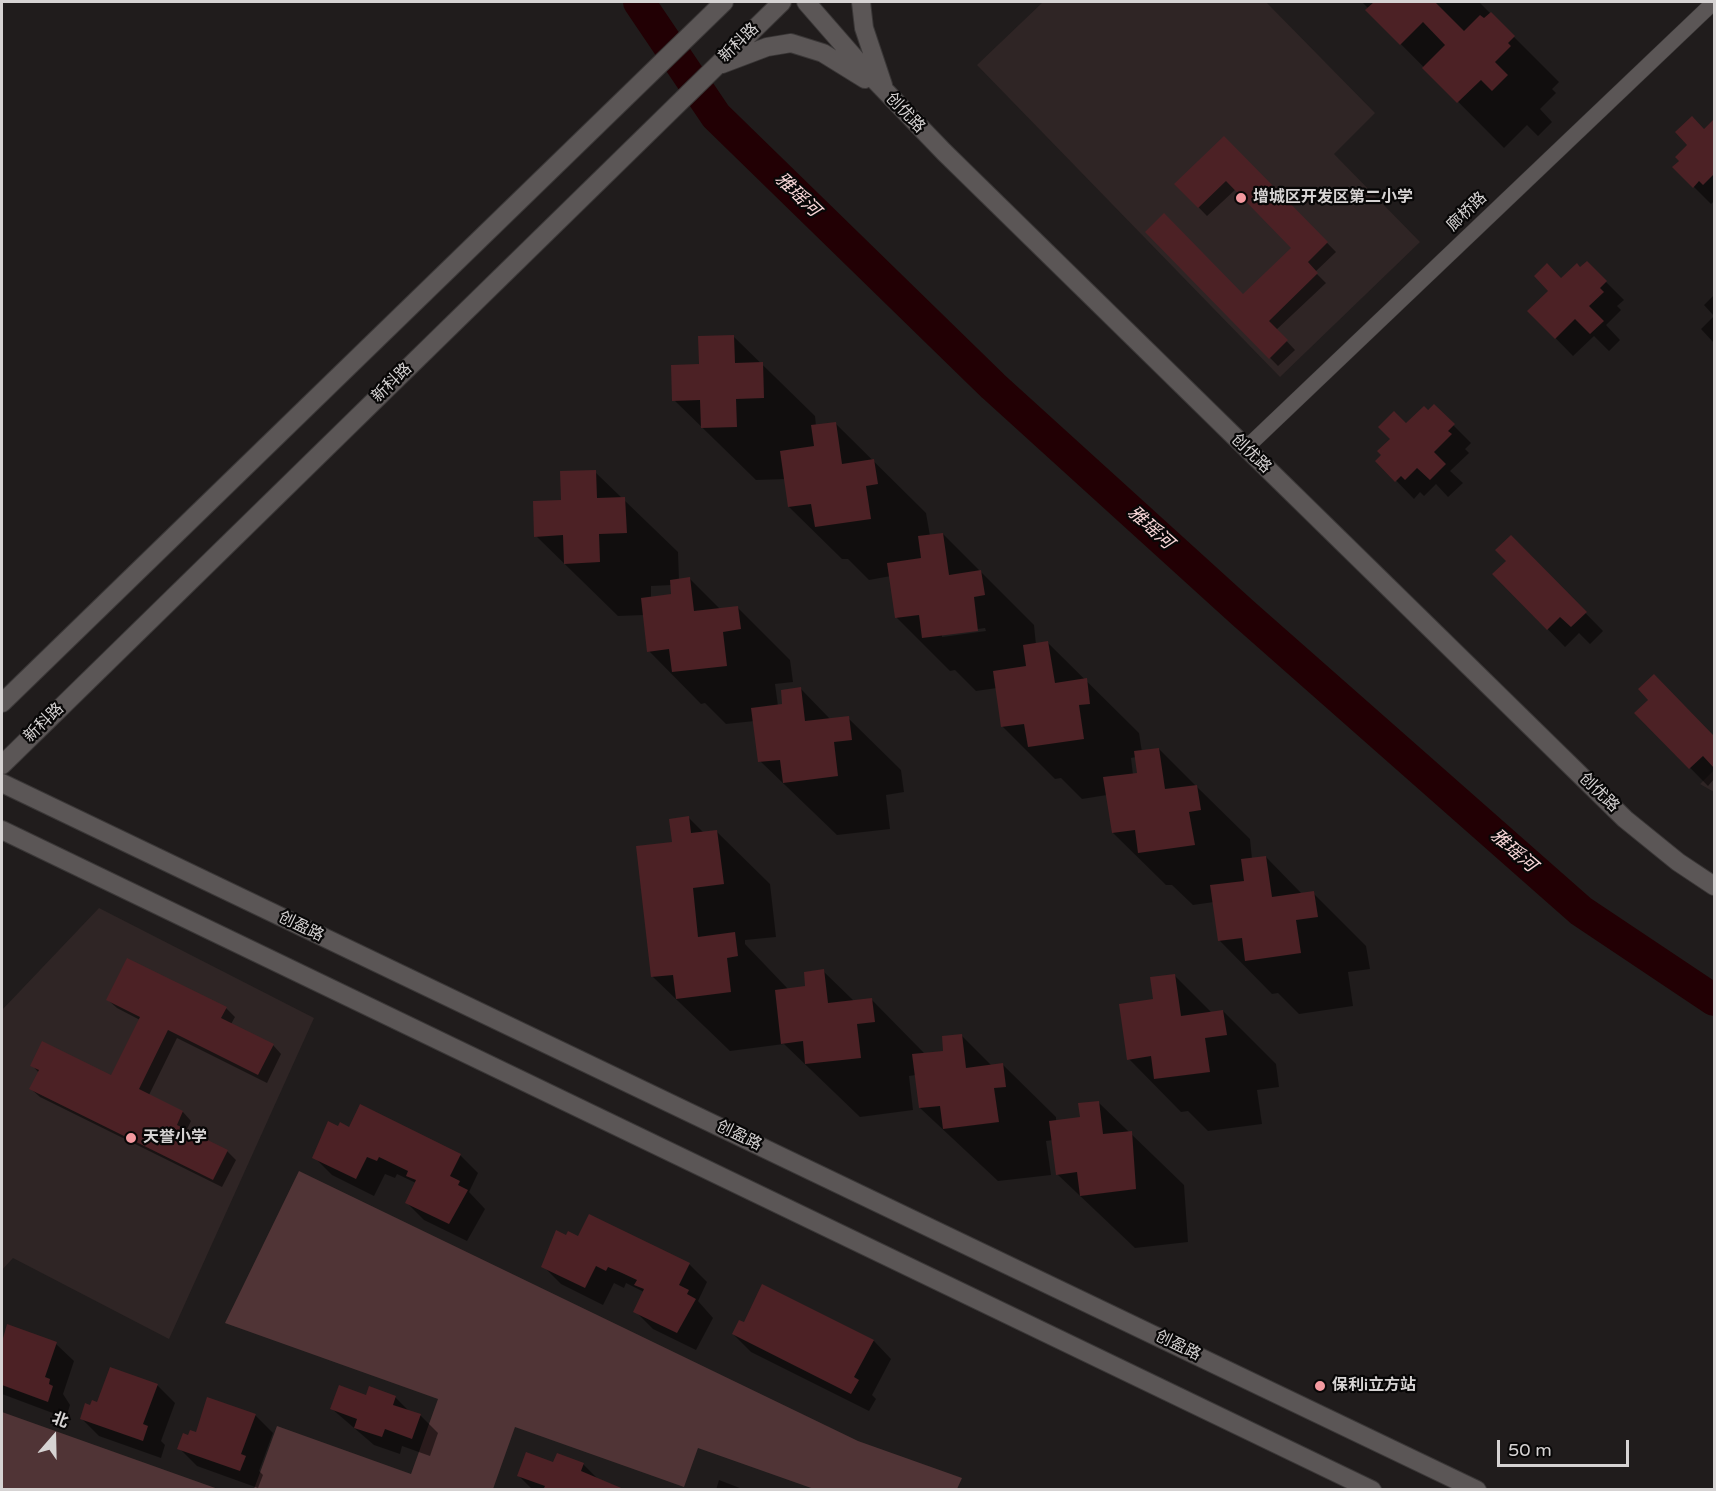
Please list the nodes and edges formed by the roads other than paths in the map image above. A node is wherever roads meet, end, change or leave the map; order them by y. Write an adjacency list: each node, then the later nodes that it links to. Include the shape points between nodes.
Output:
1 (703, 2): 7 (street)
2 (724, 2): 7 (street)
3 (782, 2): 8 (street, 新科路)
4 (806, 2): 9 (street, 创优路)
5 (861, 2): 9 (street, via 864,27)
6 (1714, 2): 10 (street, 廊桥路)
7 (686, 39): 11 (street)
8 (715, 67): 9 (street, via 767,47 802,44); 12 (street, 新科路)
9 (886, 93): 10 (street, 创优路)
10 (1246, 448): 15 (street, 创优路, via 1625,819)
11 (2, 703)
12 (2, 765)
13 (2, 783): 17 (street, 创盈路)
14 (2, 830): 16 (street)
15 (1714, 886)
16 (1372, 1490)
17 (1477, 1490)

